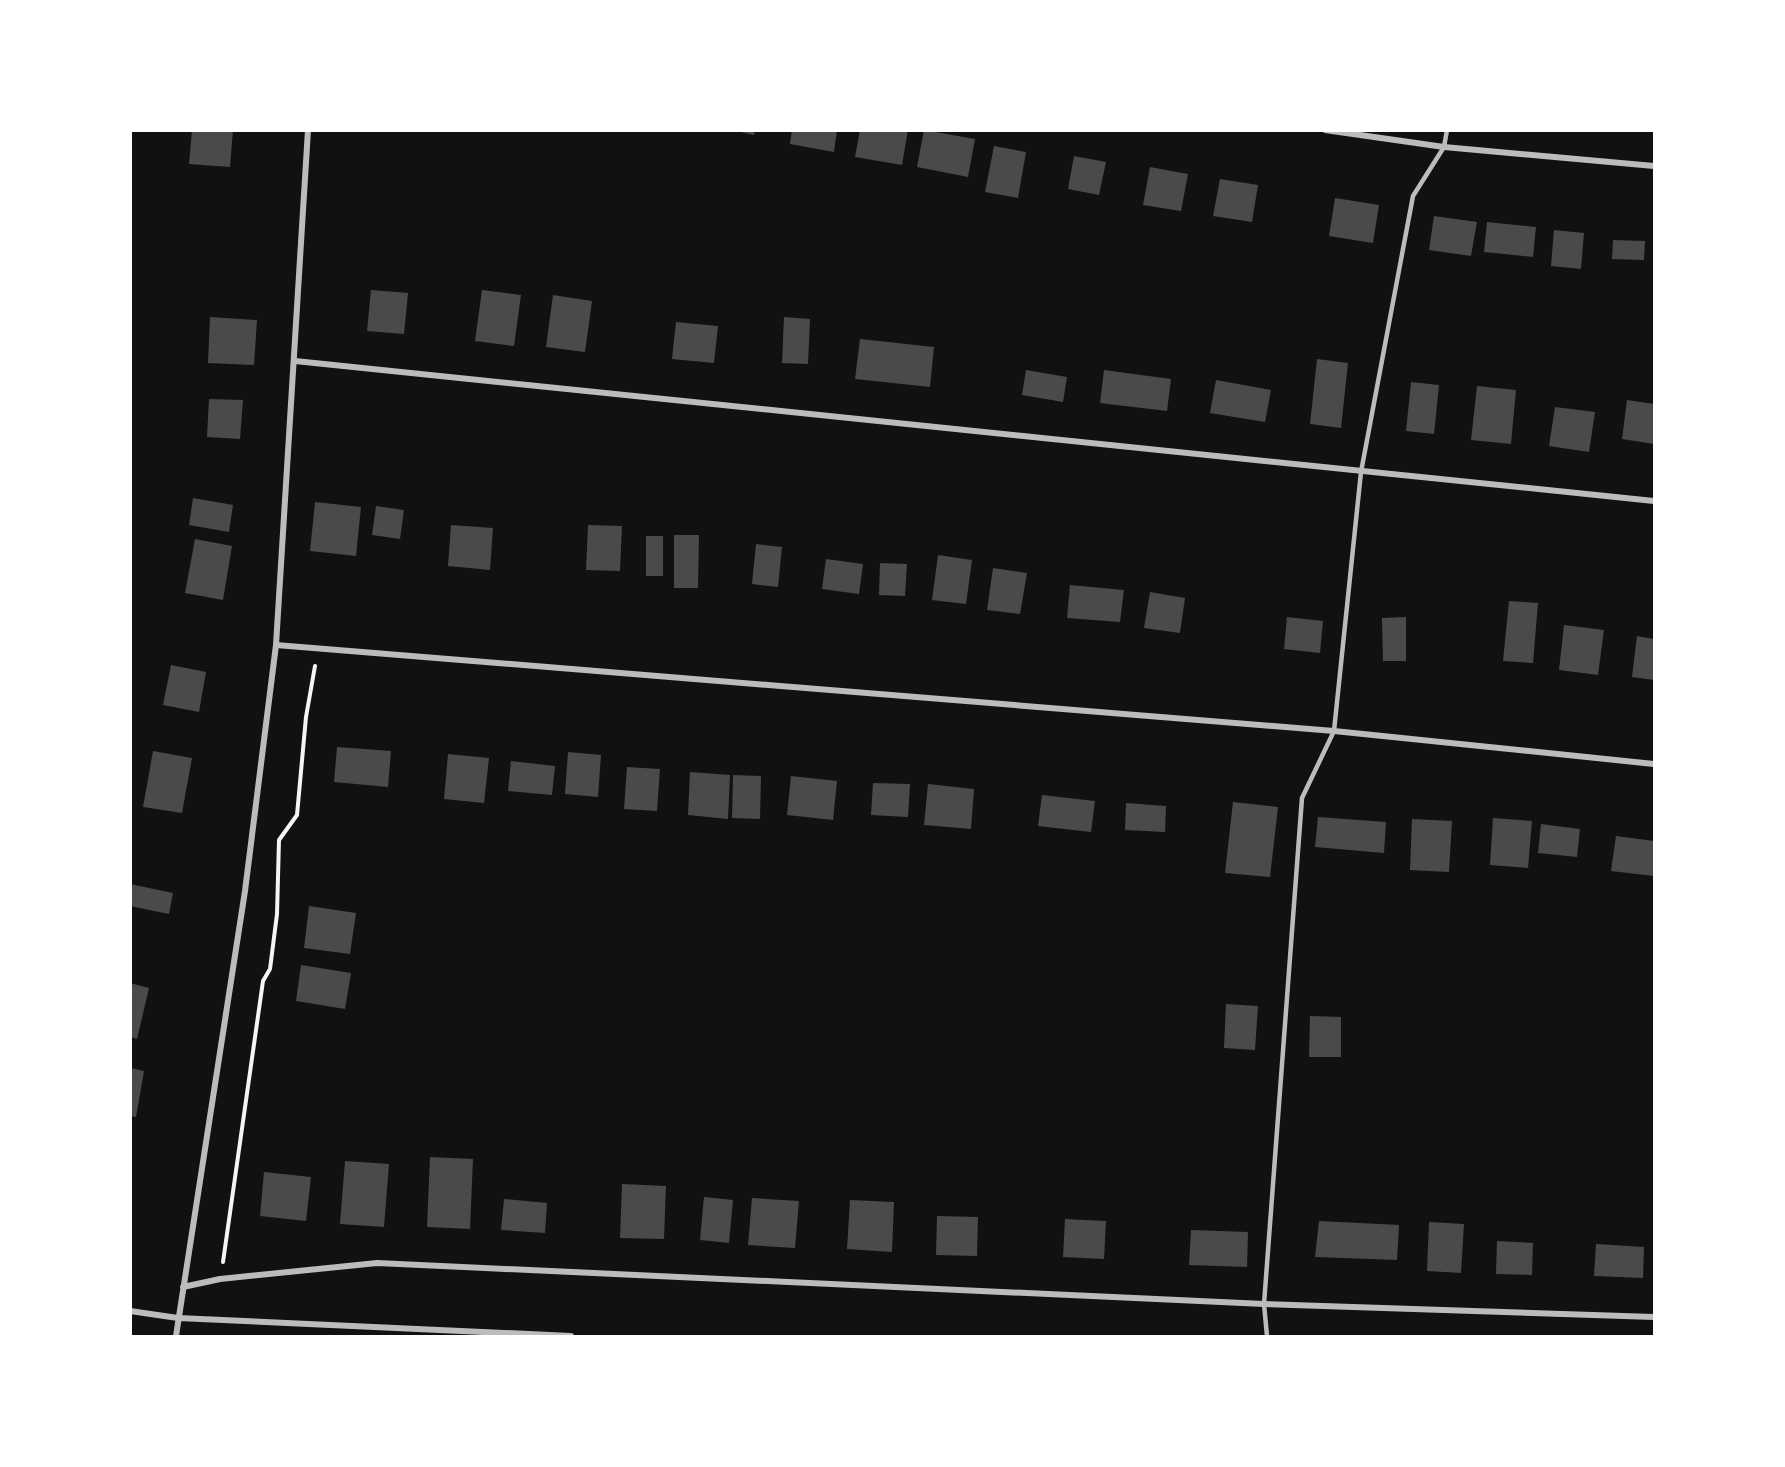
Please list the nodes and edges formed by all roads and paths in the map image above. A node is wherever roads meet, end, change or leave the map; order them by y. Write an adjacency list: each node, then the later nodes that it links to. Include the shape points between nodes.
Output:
1 (308, 130): 6 (street)
2 (1325, 130): 4 (street)
3 (1447, 130): 4 (lane)
4 (1444, 147): 5 (street); 7 (lane, via 1413,196)
5 (1654, 166)
6 (295, 362): 7 (street); 9 (street)
7 (1361, 472): 8 (street); 11 (lane)
8 (1654, 501)
9 (276, 645): 10 (street); 14 (street, via 245,891)
10 (318, 649): 11 (street); 13 (path, via 306,717 297,815 279,840 270,969 264,981)
11 (1334, 731): 12 (street); 15 (lane, via 1302,798)
12 (1654, 764)
13 (220, 1279): 14 (street); 15 (street, via 377,1263)
14 (183, 1287): 18 (street)
15 (1264, 1304): 17 (street); 21 (lane)
16 (130, 1311): 18 (street)
17 (1654, 1317)
18 (178, 1318): 19 (street); 20 (street)
19 (176, 1336)
20 (571, 1336)
21 (1267, 1336)

